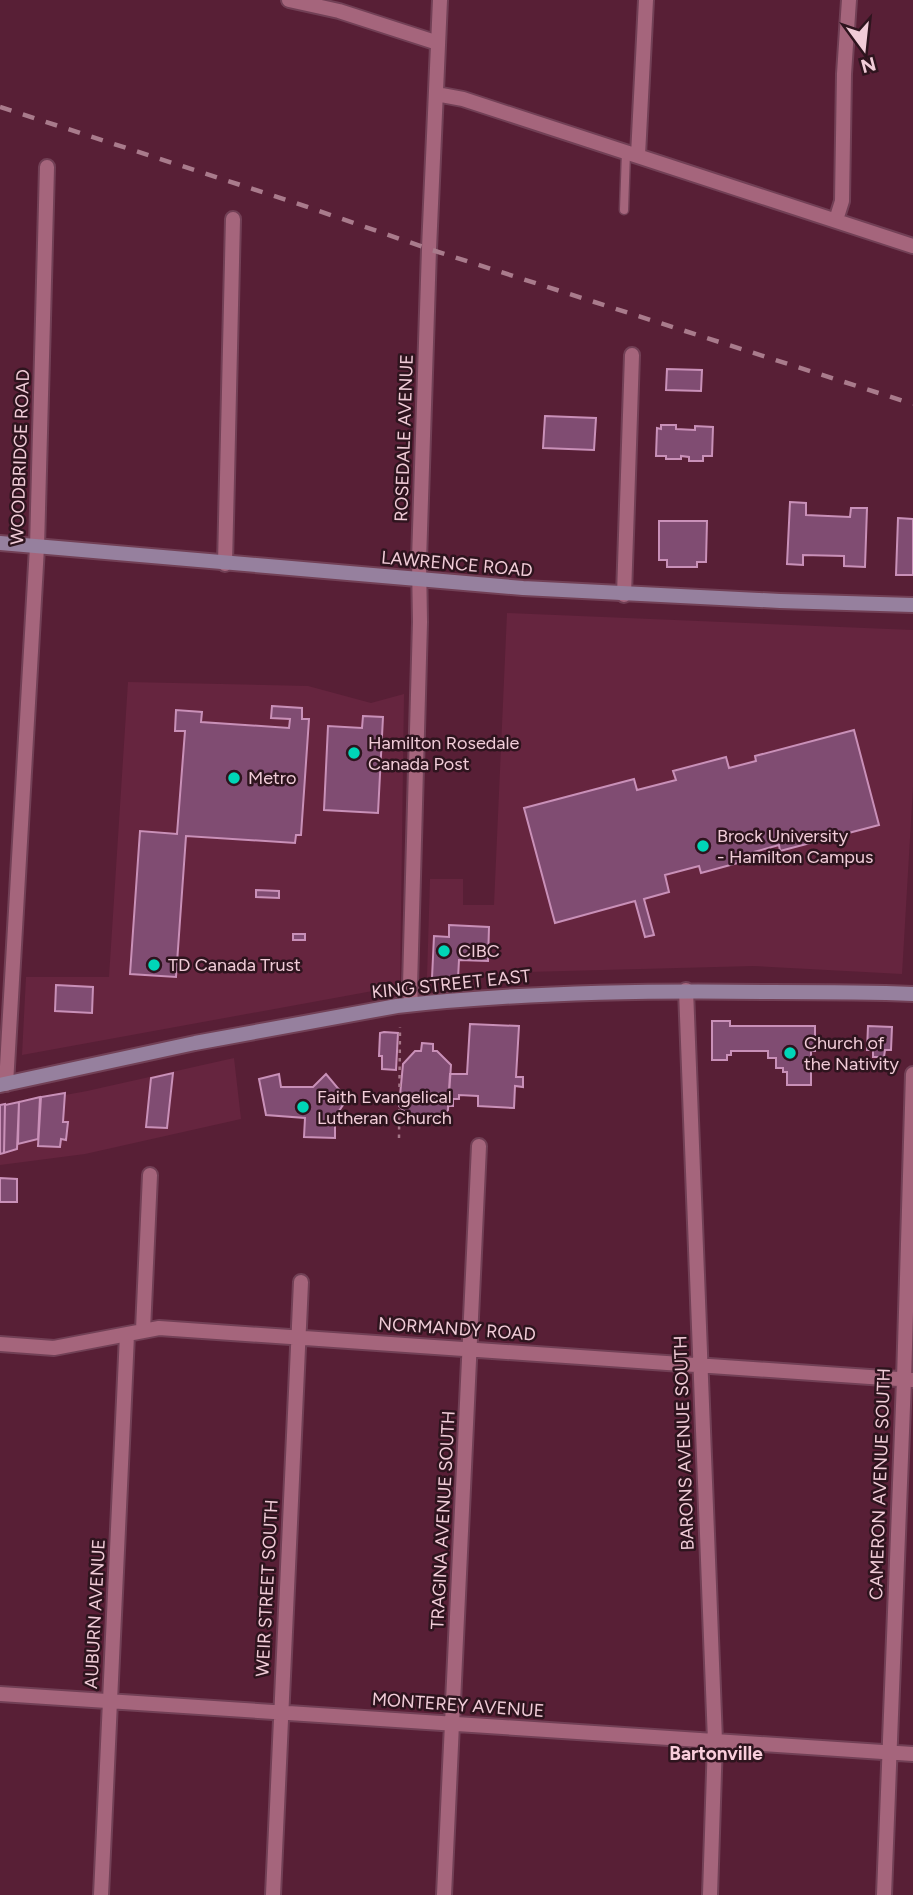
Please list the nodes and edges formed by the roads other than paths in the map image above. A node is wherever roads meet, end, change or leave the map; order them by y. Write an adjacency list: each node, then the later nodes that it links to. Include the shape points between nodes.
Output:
1 (289, 0): 5 (street)
2 (440, 0): 5 (street, ROSEDALE AVENUE)
3 (646, 0): 7 (street)
4 (849, 0): 11 (street, via 842,201)
5 (438, 43): 6 (street, ROSEDALE AVENUE)
6 (436, 94): 7 (street); 17 (street, ROSEDALE AVENUE)
7 (632, 154): 9 (lane); 11 (street)
8 (47, 167): 15 (street, WOODBRIDGE ROAD)
9 (624, 210)
10 (233, 219): 16 (street)
11 (836, 220): 12 (street)
12 (913, 246)
13 (632, 355): 18 (street)
14 (0, 543): 15 (street, LAWRENCE ROAD)
15 (37, 547): 16 (street, LAWRENCE ROAD); 24 (street, WOODBRIDGE ROAD)
16 (225, 564): 17 (street, LAWRENCE ROAD)
17 (419, 580): 18 (street, LAWRENCE ROAD); 22 (street, ROSEDALE AVENUE)
18 (624, 595): 19 (street, LAWRENCE ROAD)
19 (913, 604)
20 (686, 990): 21 (street, KING STREET EAST); 22 (street, KING STREET EAST); 33 (street, BARONS AVENUE SOUTH)
21 (913, 994)
22 (411, 1004): 24 (street, KING STREET EAST)
23 (913, 1074): 34 (street, CAMERON AVENUE SOUTH)
24 (3, 1084)
25 (479, 1146): 32 (street, TRAGINA AVENUE SOUTH)
26 (150, 1175): 28 (street)
27 (301, 1282): 30 (street, WEIR STREET SOUTH)
28 (143, 1330): 29 (street, NORMANDY ROAD); 30 (street, NORMANDY ROAD)
29 (127, 1335): 31 (street, NORMANDY ROAD, via 54,1348); 36 (street, AUBURN AVENUE)
30 (298, 1336): 32 (street, NORMANDY ROAD); 37 (street, WEIR STREET SOUTH)
31 (0, 1344)
32 (470, 1349): 33 (street, NORMANDY ROAD); 38 (street, TRAGINA AVENUE SOUTH)
33 (701, 1366): 34 (street, NORMANDY ROAD); 39 (street, BARONS AVENUE SOUTH)
34 (908, 1380): 40 (street, CAMERON AVENUE SOUTH)
35 (0, 1694): 36 (street, MONTEREY AVENUE)
36 (110, 1702): 37 (street, MONTEREY AVENUE); 42 (street, AUBURN AVENUE)
37 (281, 1712): 38 (street, MONTEREY AVENUE); 43 (street, WEIR STREET SOUTH)
38 (452, 1724): 39 (street, MONTEREY AVENUE); 44 (street, TRAGINA AVENUE SOUTH)
39 (715, 1741): 40 (street, MONTEREY AVENUE); 45 (street, BARONS AVENUE SOUTH)
40 (889, 1753): 41 (street, MONTEREY AVENUE); 46 (street, CAMERON AVENUE SOUTH)
41 (913, 1754)
42 (101, 1895)
43 (273, 1895)
44 (444, 1895)
45 (710, 1895)
46 (884, 1895)

